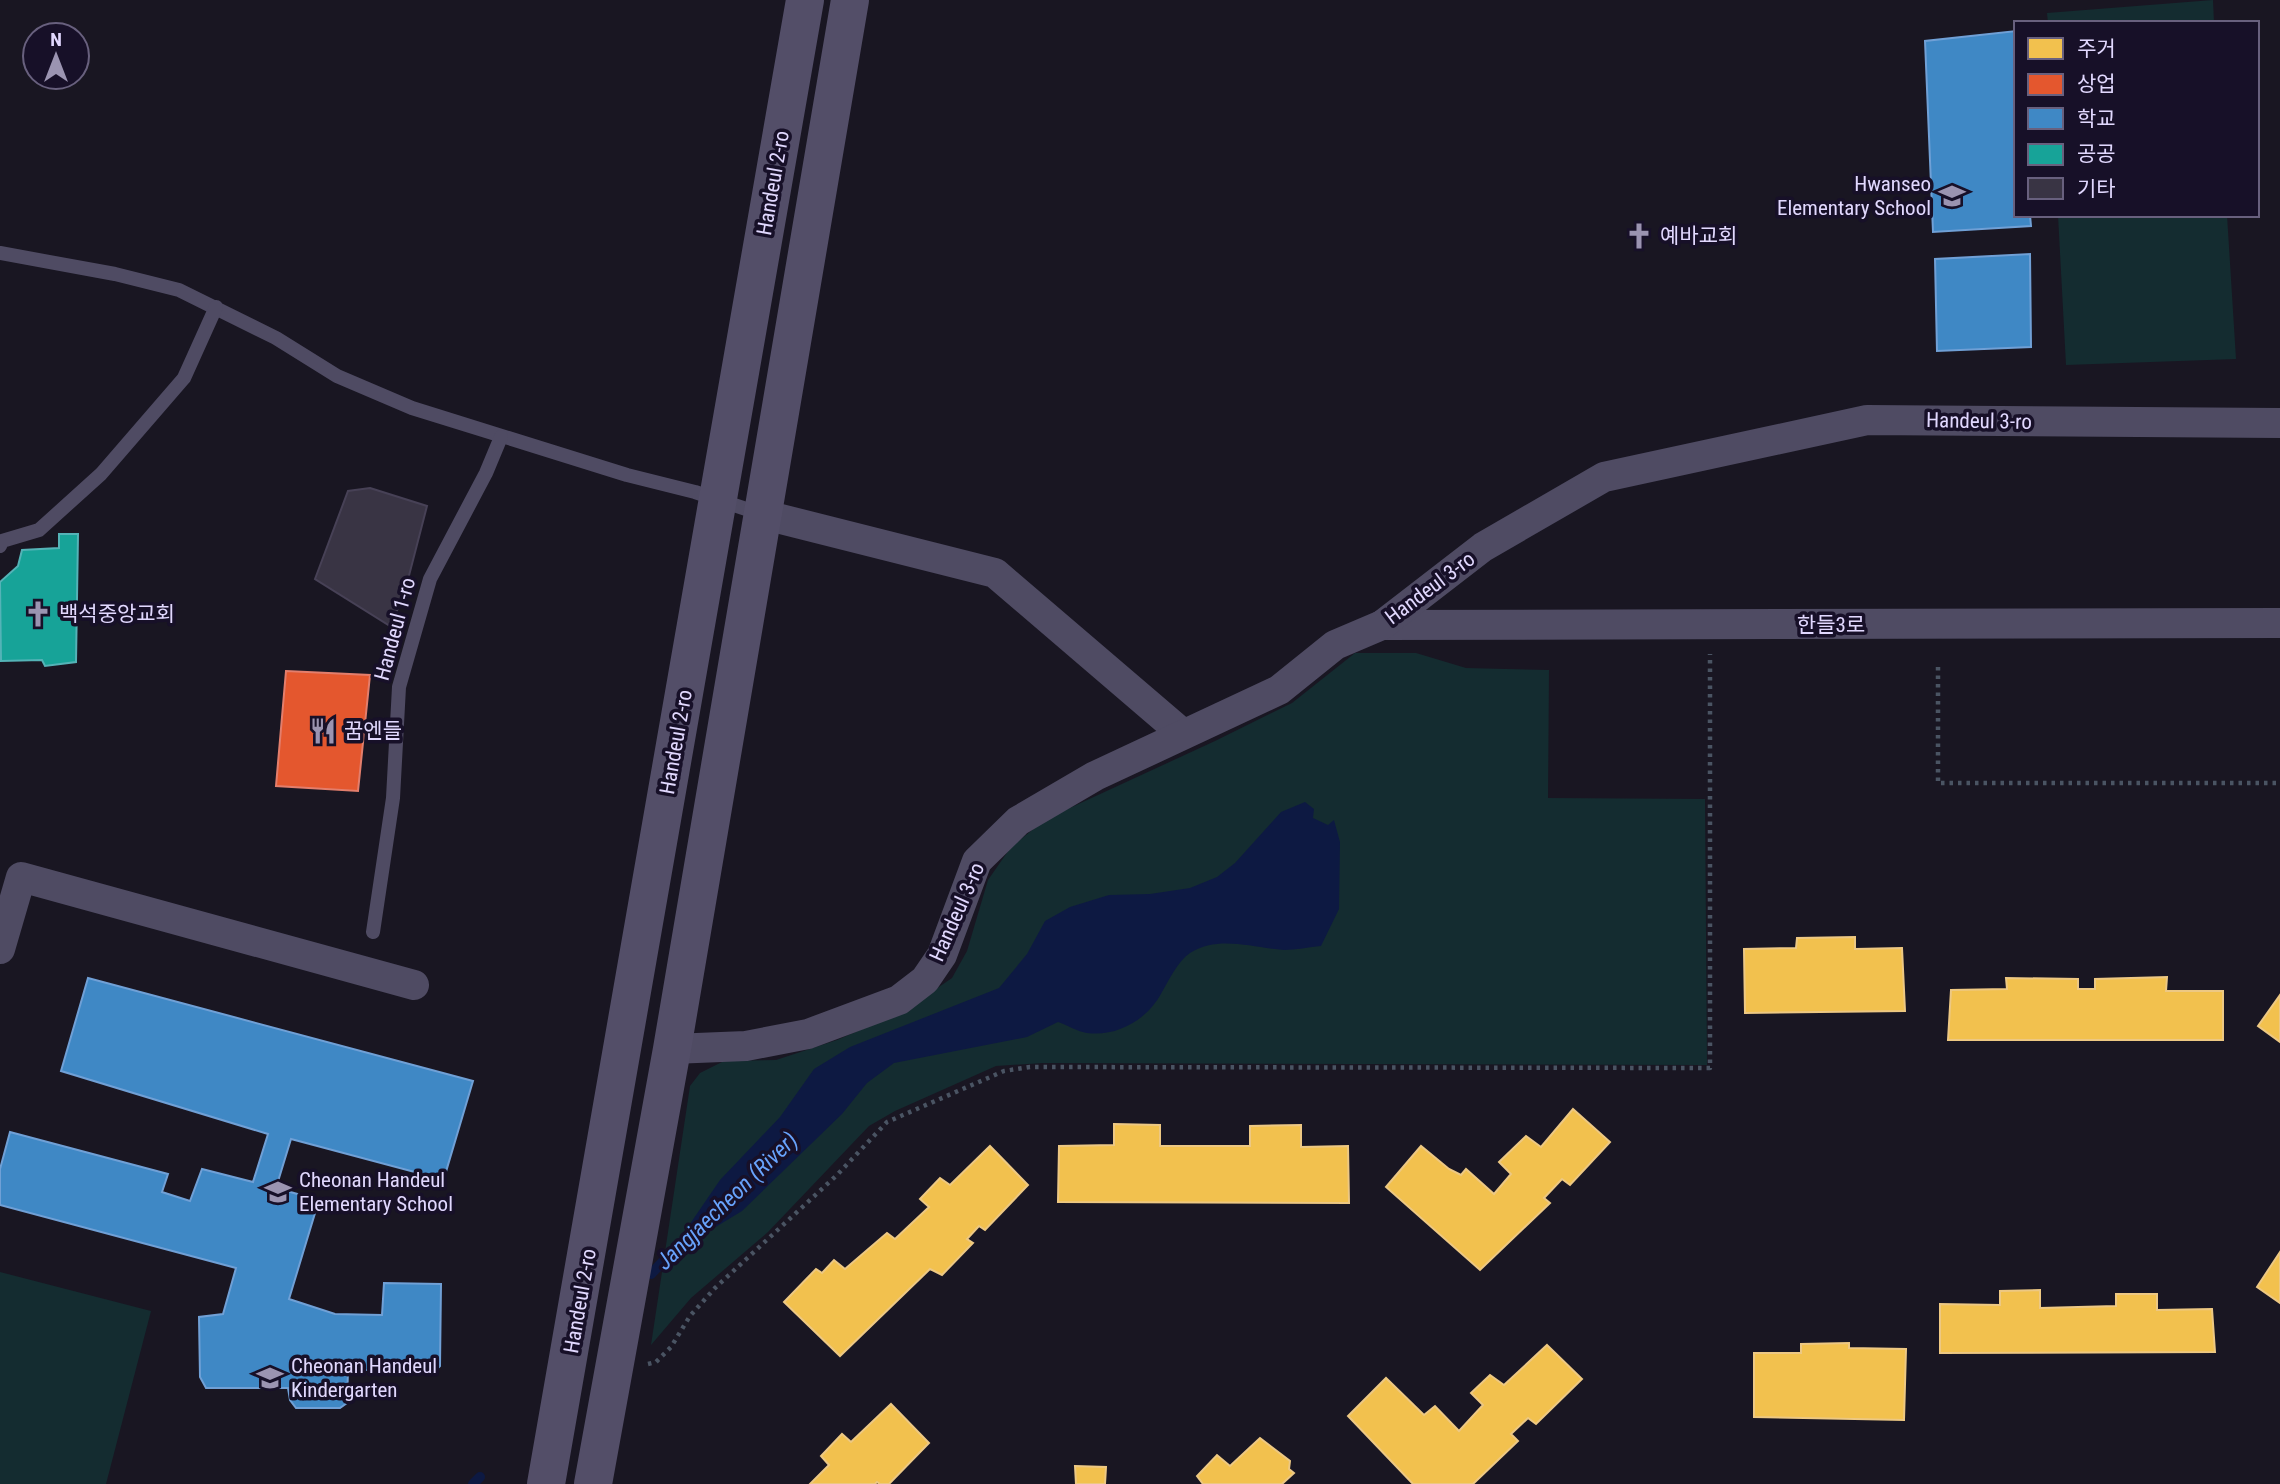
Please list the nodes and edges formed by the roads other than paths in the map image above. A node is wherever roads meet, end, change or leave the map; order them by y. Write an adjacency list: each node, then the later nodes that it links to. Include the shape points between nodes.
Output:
1 (805, 0): 7 (street, Handeul 2-ro)
2 (850, 0): 8 (street, Handeul 2-ro)
3 (0, 253): 4 (lane, via 115,274 179,290)
4 (216, 307): 6 (lane, via 337,376 412,408); 9 (lane, via 184,378 101,474 39,530 2,541)
5 (2280, 423): 11 (street, Handeul 3-ro, via 1867,420 1604,477 1483,547)
6 (501, 437): 7 (lane); 13 (lane, Handeul 1-ro, via 430,579 399,687 393,798)
7 (718, 502): 8 (lane); 17 (street, Handeul 2-ro)
8 (761, 514): 12 (street, via 995,573); 16 (street, Handeul 2-ro)
9 (0, 546)
10 (2280, 623): 11 (street, 한들3로)
11 (1382, 625): 12 (street, Handeul 3-ro, via 1335,645 1279,690)
12 (1183, 734): 16 (street, Handeul 3-ro, via 1095,776 1018,821 977,861 942,955 925,979 899,1000 808,1034 746,1046)
13 (373, 932)
14 (0, 949): 15 (street, via 21,877)
15 (414, 985)
16 (672, 1049): 18 (street, Handeul 2-ro)
17 (546, 1484)
18 (593, 1484)

